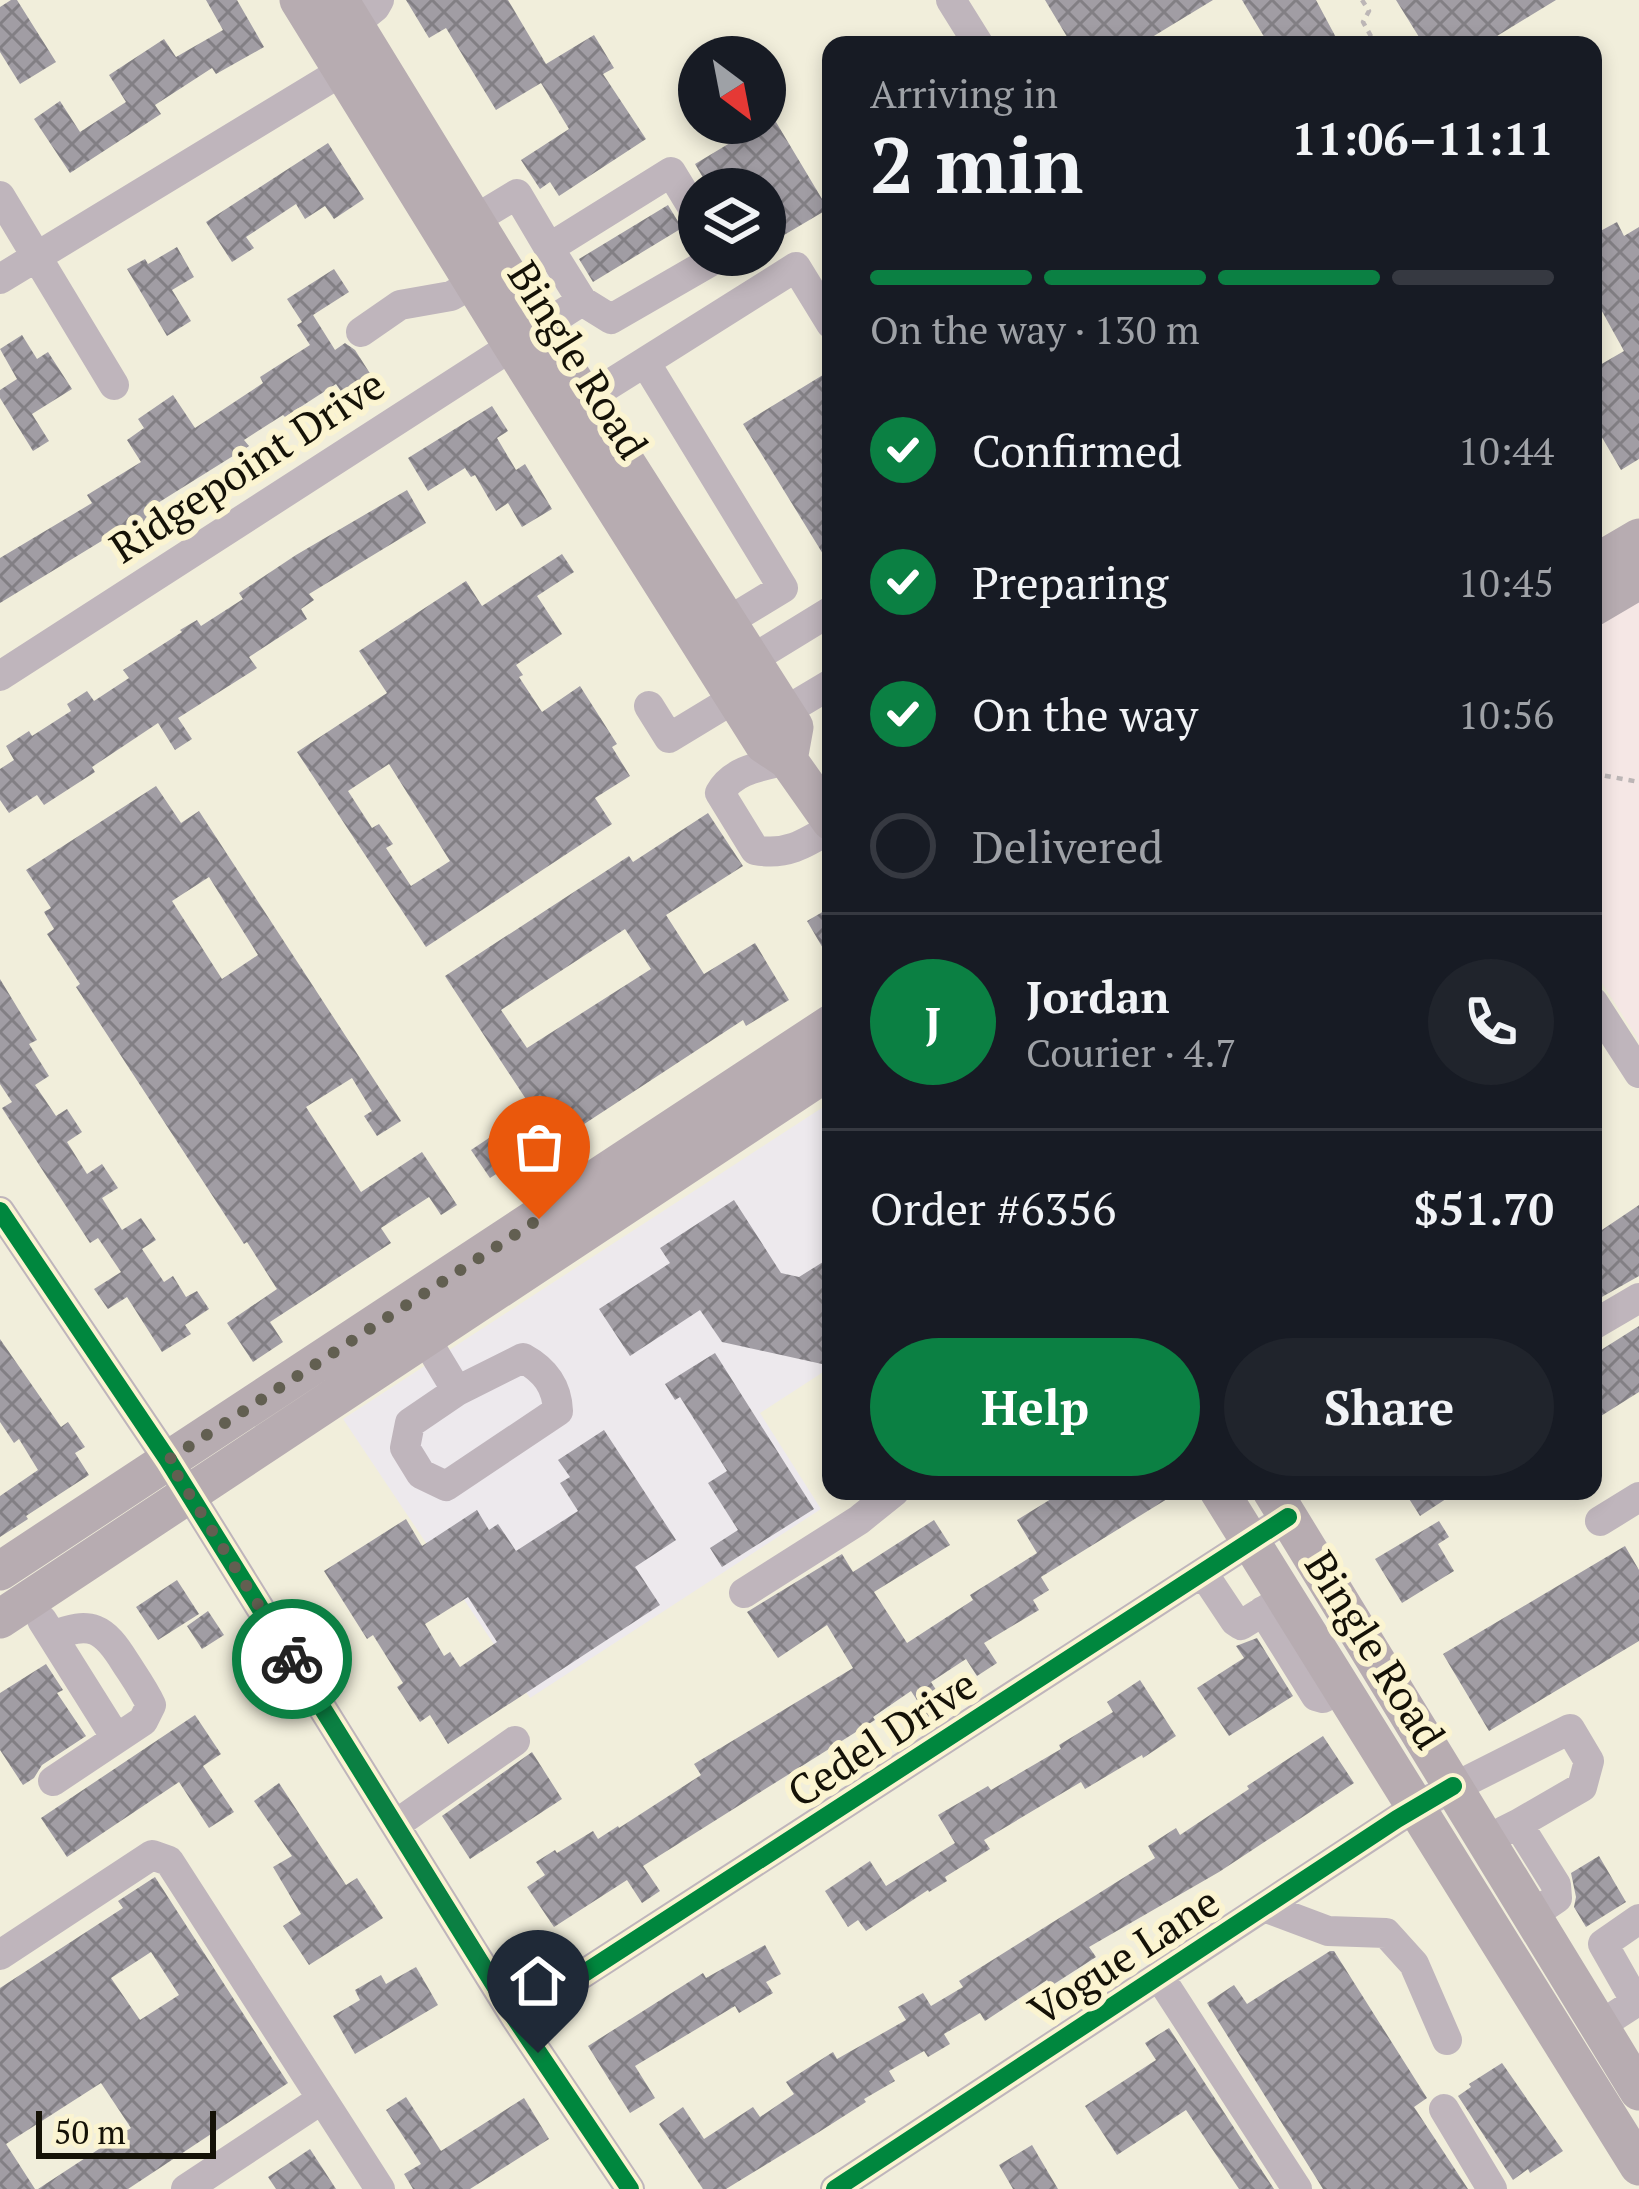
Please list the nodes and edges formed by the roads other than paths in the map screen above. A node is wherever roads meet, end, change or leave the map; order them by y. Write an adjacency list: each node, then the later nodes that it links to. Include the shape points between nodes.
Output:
1 (299, 0): 3 (main road, Bingle Road)
2 (951, 0): 4 (street)
3 (357, 30): 7 (main road, Bingle Road); 9 (street); 12 (main road, Bingle Road)
4 (974, 36)
5 (678, 185): 8 (street, via 670,172)
6 (0, 196): 9 (street)
7 (474, 220): 8 (street, via 517,194); 16 (main road, Bingle Road)
8 (549, 248): 13 (street)
9 (37, 256): 11 (street); 18 (street)
10 (688, 276): 13 (street, via 611,320)
11 (0, 279)
12 (473, 283): 15 (street, via 451,296 400,305); 16 (main road, Bingle Road)
13 (582, 301): 16 (street, Ridgepoint Drive)
14 (822, 309): 17 (street, via 796,267)
15 (362, 332)
16 (526, 337): 19 (main road, Bingle Road); 25 (main road, Bingle Road); 26 (street, Ridgepoint Drive)
17 (645, 362): 19 (street); 25 (street, via 783,588)
18 (114, 385)
19 (586, 399): 25 (main road, Bingle Road)
20 (1639, 538): 21 (main road)
21 (1602, 560)
22 (1639, 580): 23 (main road)
23 (1602, 603)
24 (822, 613): 25 (street)
25 (731, 644): 28 (main road, Bingle Road); 30 (main road, Bingle Road)
26 (0, 676)
27 (822, 689): 30 (street)
28 (735, 698): 29 (street, via 669,738); 31 (main road, Bingle Road, via 764,744)
29 (649, 706)
30 (784, 712): 31 (main road, Bingle Road, via 794,727)
31 (788, 760): 32 (main road, Bingle Road); 33 (street, via 727,780 719,793 755,850 792,851)
32 (822, 811)
33 (822, 831)
34 (1602, 1017): 36 (street)
35 (822, 1031): 39 (main road)
36 (1639, 1073)
37 (822, 1074): 39 (main road)
38 (0, 1211): 44 (street)
39 (520, 1253): 42 (main road); 44 (main road)
40 (1639, 1298): 41 (street)
41 (1602, 1320)
42 (425, 1338): 43 (street); 45 (main road)
43 (457, 1391): 43 (street, via 410,1423 405,1448 421,1474 446,1486 558,1411 541,1368 523,1358)
44 (168, 1460): 45 (street); 52 (main road)
45 (189, 1495): 56 (main road); 63 (street)
46 (1639, 1497): 50 (street)
47 (884, 1500): 54 (street)
48 (1224, 1500): 51 (main road, Bingle Road)
49 (1280, 1504): 51 (street, Cedel Drive); 61 (main road, Bingle Road)
50 (1600, 1521)
51 (1250, 1542): 53 (street, Cedel Drive); 55 (main road, Bingle Road)
52 (0, 1571)
53 (1204, 1573): 55 (street, via 1241,1625); 69 (street, Cedel Drive)
54 (744, 1593)
55 (1274, 1605): 62 (main road, Bingle Road, via 1342,1687)
56 (15, 1610): 57 (street)
57 (52, 1636): 58 (street); 58 (street, via 84,1627 114,1644 151,1706)
58 (116, 1738): 60 (street)
59 (515, 1741): 63 (street)
60 (52, 1780)
61 (1453, 1786): 62 (street, Vogue Lane); 64 (main road, Bingle Road); 64 (street, Vogue Lane, via 1570,1729 1589,1761 1582,1787)
62 (1417, 1806): 65 (street, Vogue Lane); 72 (main road, Bingle Road)
63 (395, 1825): 69 (street)
64 (1502, 1832): 70 (main road, Bingle Road, via 1532,1915)
65 (1264, 1907): 68 (street, Vogue Lane); 71 (street, via 1328,1931 1386,1933 1414,1964)
66 (1639, 1919): 70 (street, via 1603,1944 1636,2002)
67 (0, 1954): 73 (street, via 152,1855 169,1861)
68 (1159, 1976): 79 (street, Vogue Lane); 80 (street)
69 (515, 2018): 78 (street)
70 (1599, 2026): 72 (main road, Bingle Road)
71 (1447, 2040)
72 (1621, 2072): 75 (main road, Bingle Road)
73 (322, 2098): 76 (street); 77 (street)
74 (1444, 2109): 81 (street)
75 (1639, 2166)
76 (186, 2189)
77 (380, 2189)
78 (630, 2189)
79 (835, 2189)
80 (1297, 2189)
81 (1492, 2189)

